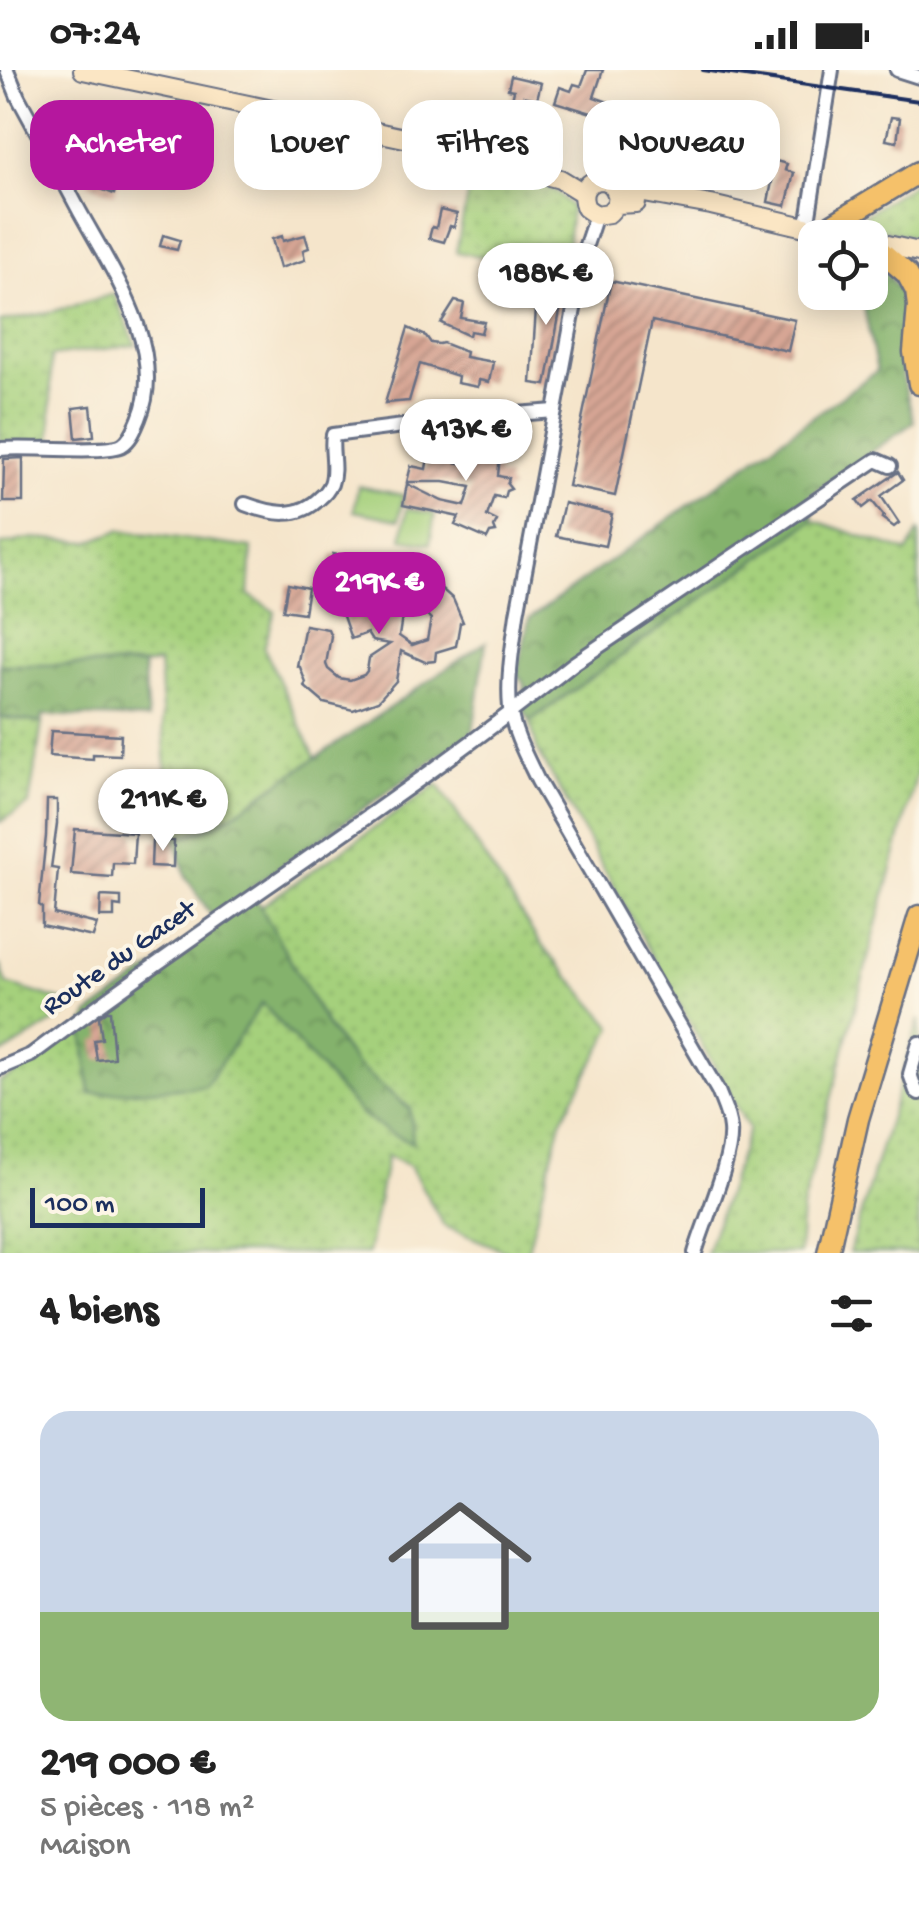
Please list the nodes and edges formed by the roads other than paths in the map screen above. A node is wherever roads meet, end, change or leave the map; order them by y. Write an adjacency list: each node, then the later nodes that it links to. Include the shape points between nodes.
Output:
1 (7, 70): 18 (street, via 121,287 142,340 147,387 138,423 122,445)
2 (83, 70): 8 (main road, via 518,162 560,179)
3 (832, 70): 9 (street)
4 (898, 70): 5 (street)
5 (919, 77)
6 (919, 172): 10 (main road)
7 (617, 198): 8 (main road, via 608,213); 8 (main road, via 615,187 593,181); 11 (main road, via 644,193)
8 (589, 201): 17 (street)
9 (811, 220)
10 (831, 220)
11 (798, 225)
12 (888, 245): 13 (main road)
13 (919, 252)
14 (888, 258): 15 (main road, via 906,274)
15 (918, 304): 16 (main road)
16 (919, 384)
17 (555, 411): 20 (street, via 333,435 330,486 317,502 280,514); 21 (street, via 514,632)
18 (0, 448)
19 (890, 466): 21 (street, Route du Gacet, via 876,460)
20 (245, 504)
21 (510, 710): 24 (street, Route du Gacet, via 30,1055); 26 (street, via 538,780 728,1114 729,1151)
22 (919, 916): 27 (main road, via 858,1119)
23 (919, 1043): 25 (street, via 910,1074)
24 (0, 1068)
25 (919, 1093)
26 (695, 1253)
27 (828, 1253)

